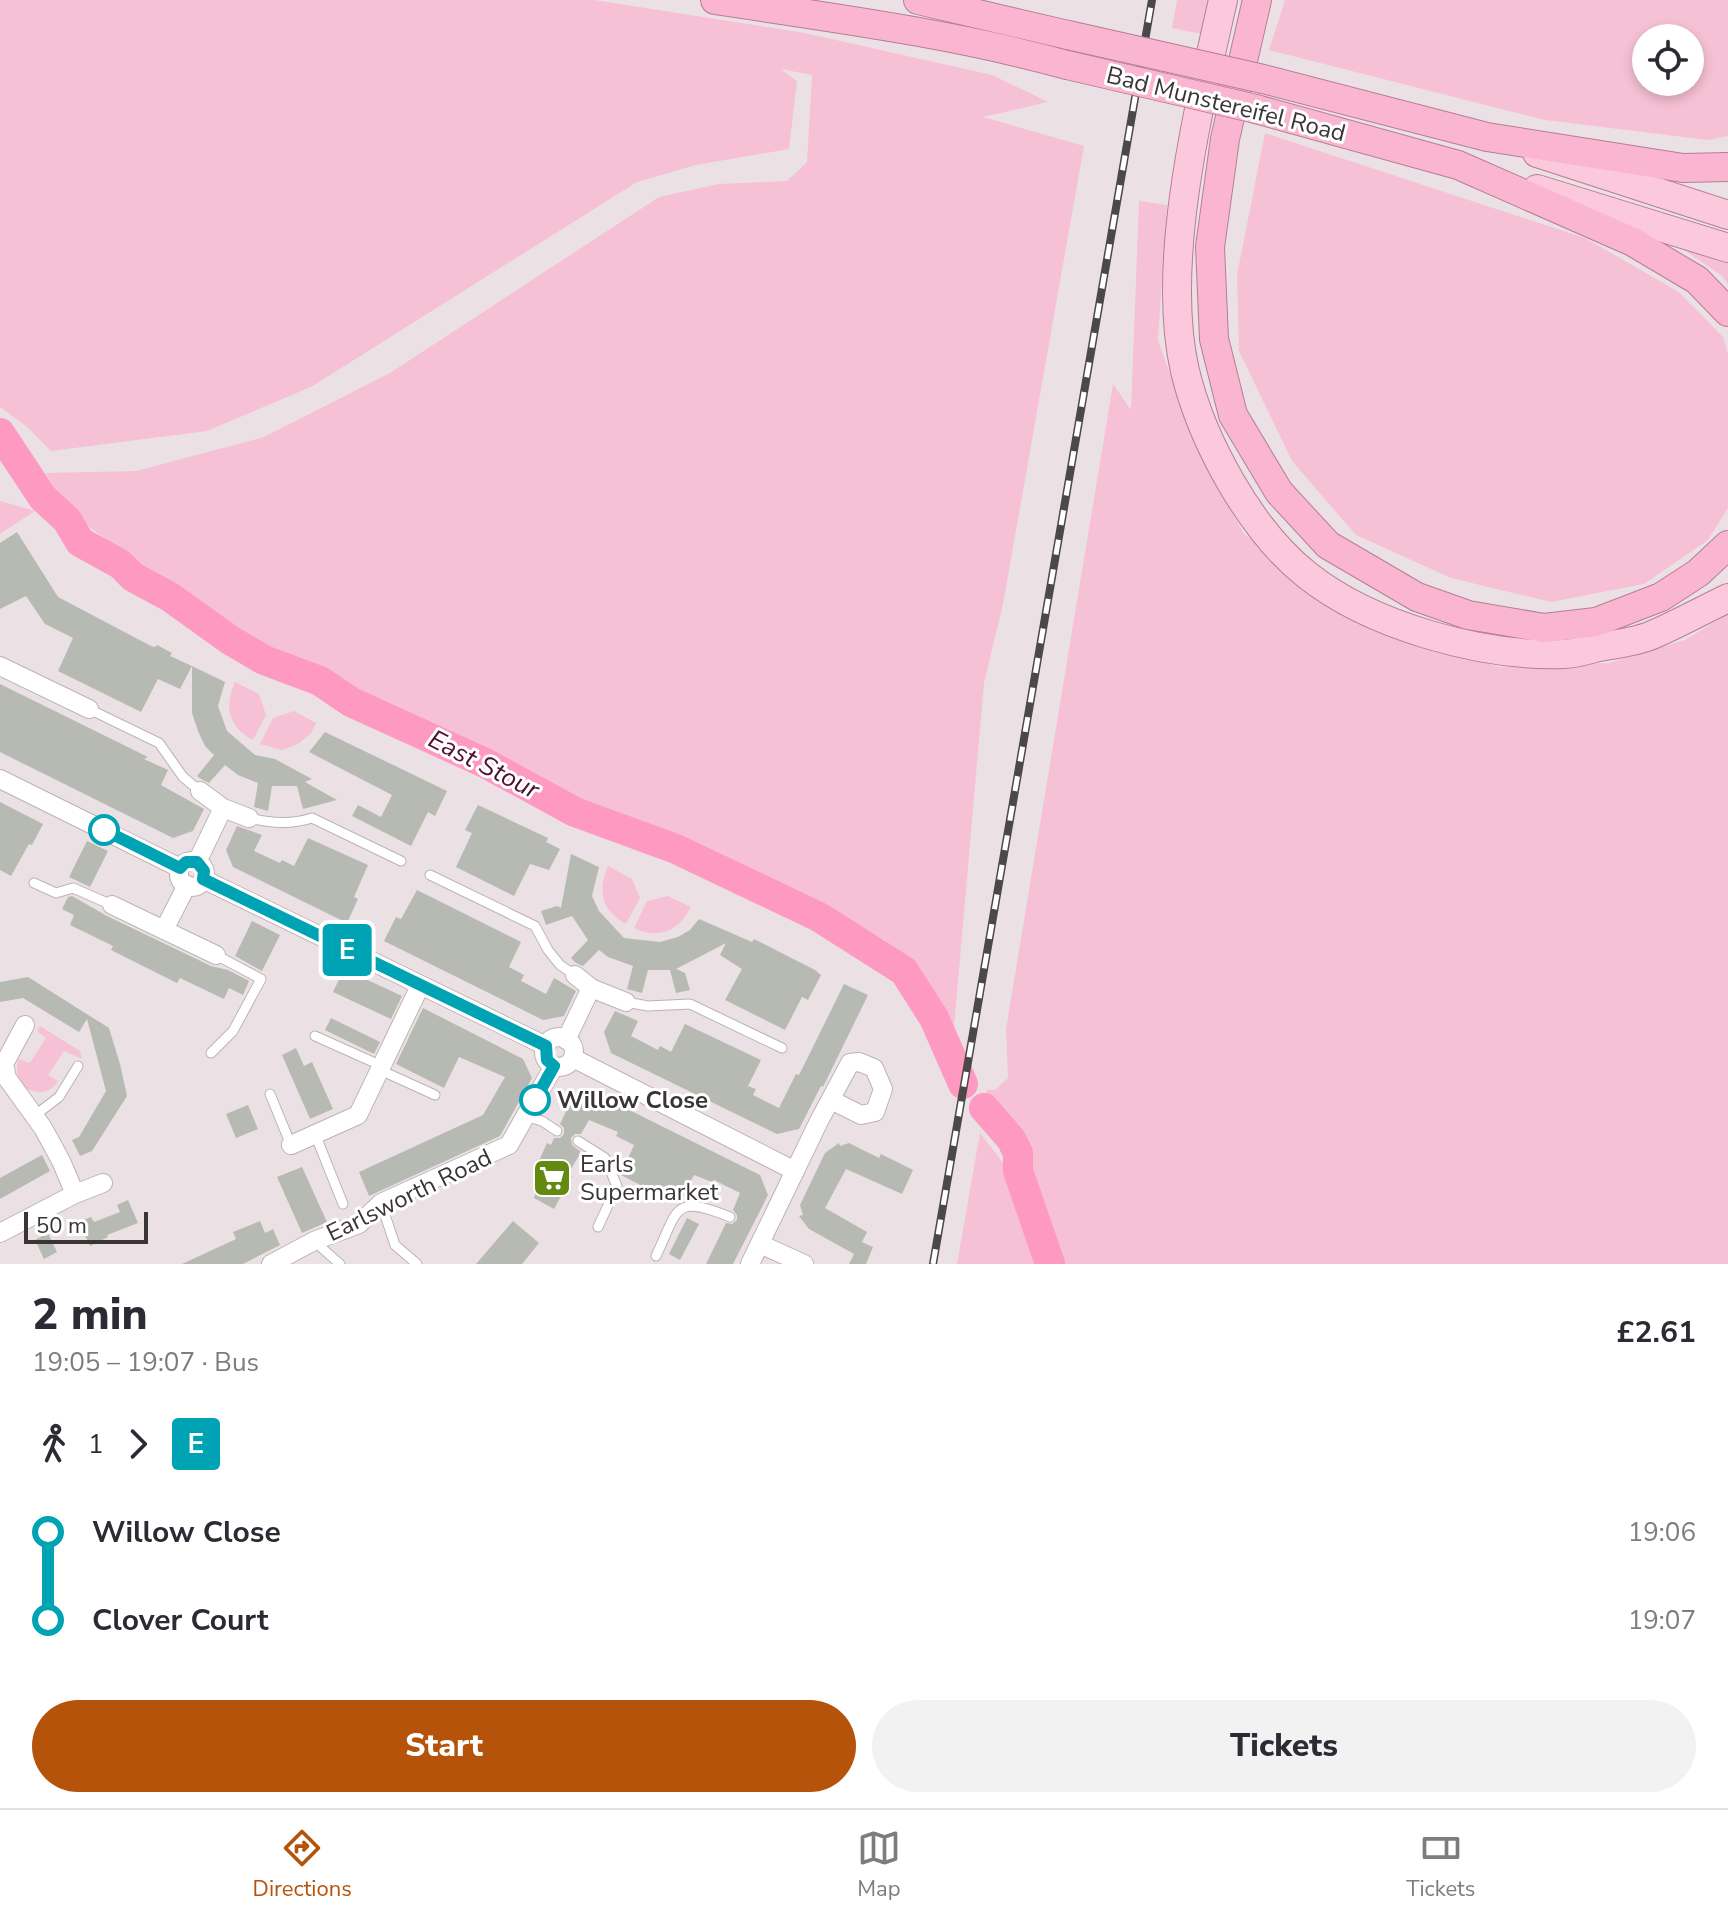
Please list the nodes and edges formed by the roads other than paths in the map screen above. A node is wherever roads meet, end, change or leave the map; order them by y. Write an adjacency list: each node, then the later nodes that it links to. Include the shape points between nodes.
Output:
1 (715, 0): 6 (highway, Bad Munstereifel Road, bridge, via 918,30 1012,50)
2 (918, 0): 5 (highway, Bad Munstereifel Road, bridge)
3 (1223, 0): 12 (main road, via 1178,250 1178,307 1185,369 1203,429 1237,494 1267,534 1307,575 1374,616 1498,652 1566,654 1649,637)
4 (1257, 0): 11 (highway, via 1225,139 1212,232 1213,323 1233,415 1279,492 1328,545 1417,597 1468,615 1544,628 1596,622 1661,597)
5 (1487, 137): 7 (highway, via 1683,168); 8 (main road, Bad Munstereifel Road)
6 (1458, 165): 9 (main road, Bad Munstereifel Road); 10 (highway, via 1633,242 1697,280)
7 (1728, 167)
8 (1728, 215)
9 (1728, 248)
10 (1728, 312)
11 (1728, 545)
12 (1728, 598)
13 (0, 666): 14 (street)
14 (89, 709): 16 (lane, via 159,743)
15 (0, 779): 20 (street)
16 (200, 791): 17 (street)
17 (223, 808): 18 (street); 20 (street)
18 (249, 818): 19 (lane, via 294,823 312,818)
19 (401, 861)
20 (192, 874): 24 (street); 27 (street)
21 (430, 875): 26 (lane, via 535,926 560,965)
22 (34, 883): 23 (lane, via 56,893 73,888)
23 (112, 905): 24 (street)
24 (164, 930): 25 (street)
25 (216, 955): 35 (lane, via 261,979 233,1031)
26 (575, 975): 28 (street)
27 (420, 986): 33 (street); 39 (street)
28 (591, 988): 29 (street); 32 (street)
29 (626, 1002): 34 (lane, via 690,1004)
30 (25, 1025): 43 (street, via 4,1064 7,1078)
31 (315, 1036): 39 (lane)
32 (566, 1040): 33 (street, via 553,1039); 36 (street, via 573,1046)
33 (546, 1046): 38 (street, via 547,1060)
34 (782, 1048)
35 (211, 1053)
36 (573, 1058): 38 (street, via 567,1065); 49 (street)
37 (78, 1066): 43 (lane, via 59,1097)
38 (554, 1066): 44 (street, Earlsworth Road)
39 (381, 1068): 41 (lane); 46 (street, via 358,1115)
40 (270, 1094): 48 (lane)
41 (435, 1095)
42 (831, 1100): 49 (street)
43 (34, 1116): 51 (street)
44 (527, 1117): 45 (lane); 52 (street, Earlsworth Road, via 509,1145)
45 (557, 1131)
46 (315, 1134): 48 (street); 53 (lane)
47 (578, 1141): 55 (lane, via 605,1158 617,1186)
48 (291, 1145)
49 (795, 1171): 57 (street)
50 (103, 1183): 51 (street)
51 (75, 1194): 56 (street)
52 (381, 1203): 58 (street, Earlsworth Road, via 359,1224); 62 (lane, via 395,1245)
53 (343, 1204)
54 (730, 1217): 59 (lane, via 688,1205 677,1211)
55 (598, 1227)
56 (0, 1233)
57 (759, 1235): 63 (street); 64 (street)
58 (314, 1241): 60 (street, Earlsworth Road); 61 (lane)
59 (656, 1256)
60 (271, 1264)
61 (340, 1264)
62 (417, 1264)
63 (750, 1264)
64 (804, 1264)

